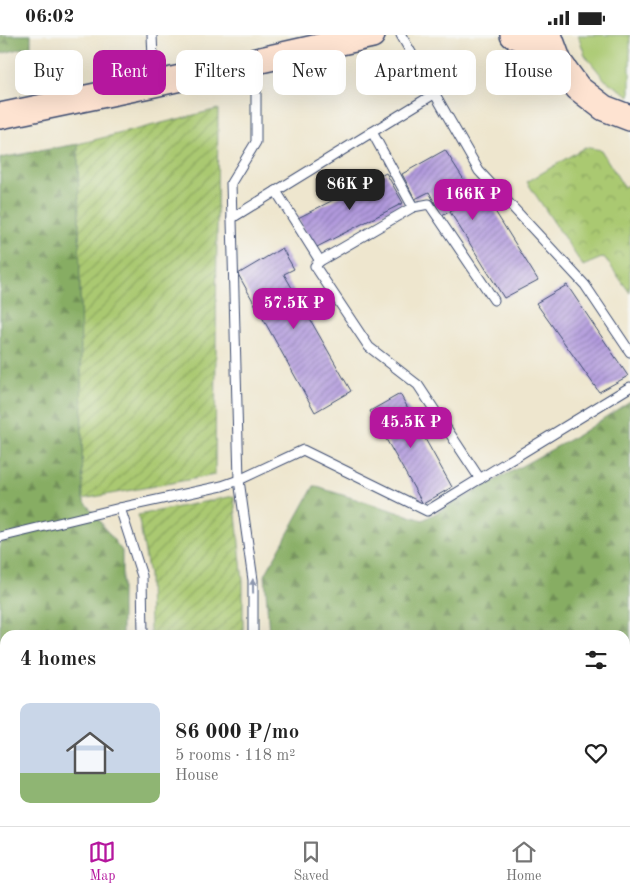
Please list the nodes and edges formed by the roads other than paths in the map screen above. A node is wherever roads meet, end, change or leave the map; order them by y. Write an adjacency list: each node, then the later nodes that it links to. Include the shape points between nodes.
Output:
1 (152, 35): 6 (lane)
2 (372, 35): 10 (main road)
3 (401, 35): 7 (lane)
4 (513, 35): 8 (main road)
5 (549, 35): 9 (main road)
6 (153, 50)
7 (409, 50)
8 (540, 50)
9 (555, 50)
10 (263, 59)
11 (571, 78): 17 (main road, via 578,88 604,107)
12 (101, 95): 16 (main road)
13 (256, 95): 21 (lane, via 256,142 231,183)
14 (432, 95): 18 (lane)
15 (435, 95): 24 (lane, via 479,171 585,285)
16 (0, 116)
17 (630, 118)
18 (372, 132): 19 (lane); 20 (lane)
19 (276, 191): 21 (lane); 22 (lane)
20 (413, 207): 22 (lane); 23 (lane, via 429,204)
21 (232, 218): 27 (lane)
22 (320, 261): 26 (lane, via 315,266 369,347 418,385)
23 (494, 300)
24 (630, 352)
25 (630, 387): 26 (lane)
26 (480, 479): 27 (lane, via 427,511 304,450)
27 (239, 480): 28 (lane); 31 (lane, one-way to 27, via 253,580)
28 (120, 508): 29 (lane); 30 (lane, via 142,576)
29 (0, 537)
30 (143, 630)
31 (253, 630)

